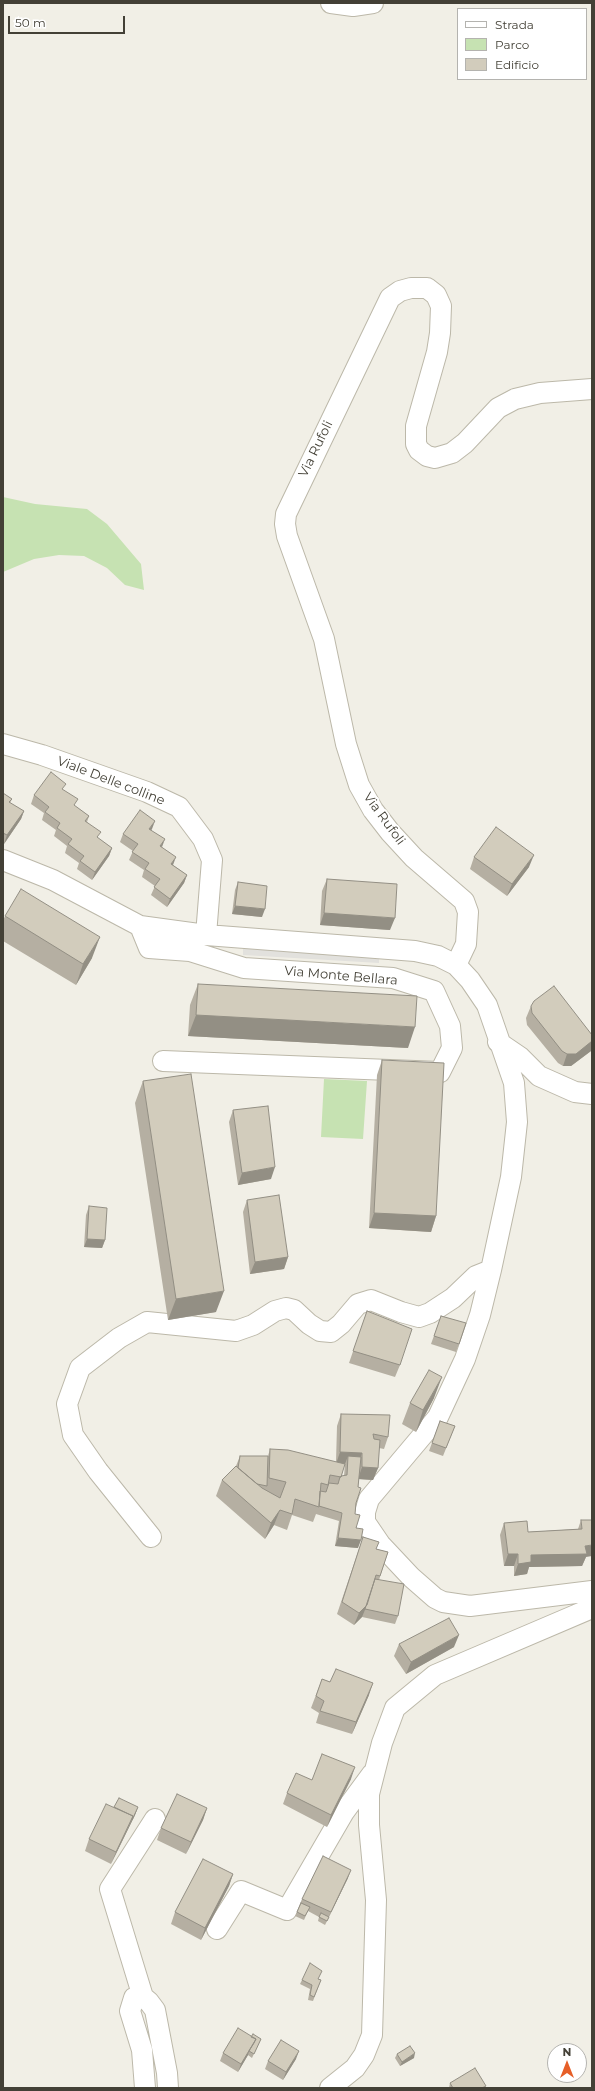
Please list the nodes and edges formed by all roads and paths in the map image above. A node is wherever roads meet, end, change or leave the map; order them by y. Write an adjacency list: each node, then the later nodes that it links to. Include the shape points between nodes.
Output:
1 (331, 3): 2 (street, via 353,6)
2 (373, 3)
3 (592, 389): 8 (street, Via Rufoli, via 540,392 515,399 498,408 452,453 435,458 427,456 416,444 416,426 437,352 442,306 436,295 427,288 400,291 390,298 286,514 287,536 324,639 346,744 359,785 373,810 390,832 414,858 464,901 468,912 466,944)
4 (3, 744): 7 (street, Viale Delle colline, via 148,792 179,807 203,839 212,860)
5 (3, 860): 6 (street, via 53,880)
6 (140, 926): 7 (street); 10 (street, Via Monte Bellara, via 149,948 190,951 244,968 393,978 434,991 450,1026 452,1048 440,1072)
7 (206, 935): 8 (street, via 415,951 438,956)
8 (456, 965): 9 (street, via 487,1005)
9 (498, 1042): 11 (street, via 520,1057 539,1076 575,1092); 12 (street, via 514,1083 517,1122 511,1177)
10 (164, 1061)
11 (592, 1094)
12 (491, 1270): 13 (street, via 476,1276 453,1298 430,1313 419,1317 371,1300 358,1304 331,1332 320,1331 294,1310 286,1308 236,1331 147,1322 119,1338 80,1368 67,1404 73,1435 98,1471); 14 (street, via 477,1323 449,1396 438,1417 369,1500 365,1512 366,1522 380,1544 435,1598 443,1602 470,1606)
13 (151, 1537)
14 (592, 1591)
15 (592, 1608): 16 (street, via 435,1675 395,1708 382,1742)
16 (376, 1769): 18 (street, via 344,1812 287,1910 241,1891); 22 (street, via 369,1794 369,1825 376,1900 372,2035 364,2055 355,2068)
17 (155, 1819): 19 (street, via 110,1888)
18 (217, 1929)
19 (143, 1998): 20 (street, via 134,1998 130,2011 142,2050); 21 (street, via 150,2002 155,2010)
20 (145, 2088)
21 (168, 2088)
22 (330, 2088)

